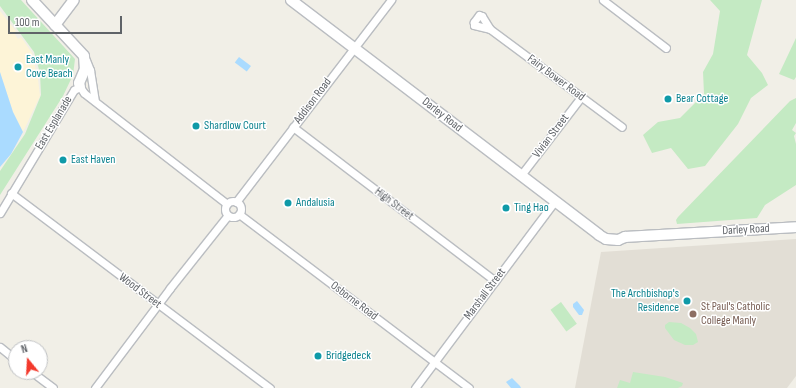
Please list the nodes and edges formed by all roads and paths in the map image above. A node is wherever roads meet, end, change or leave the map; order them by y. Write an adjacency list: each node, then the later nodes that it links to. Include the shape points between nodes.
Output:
1 (32, 0): 6 (street)
2 (74, 0): 6 (street)
3 (291, 0): 8 (street, Darley Road)
4 (391, 0): 8 (street, Addison Road)
5 (603, 0): 9 (street)
6 (55, 25): 10 (street)
7 (490, 29): 12 (street, Fairy Bower Road)
8 (354, 48): 14 (street, Addison Road); 16 (street, Darley Road)
9 (666, 48)
10 (84, 56): 11 (street, East Esplanade, via 85,69); 13 (street, via 90,70)
11 (80, 87): 13 (street); 17 (street, East Esplanade, via 74,90)
12 (581, 97): 15 (street, Fairy Bower Road); 16 (street, Vivian Street)
13 (95, 101): 20 (street)
14 (293, 127): 19 (street, Addison Road); 25 (street, High Street)
15 (622, 127)
16 (521, 175): 18 (street, Darley Road)
17 (11, 193): 21 (street, East Esplanade); 26 (street, Wood Street)
18 (555, 201): 24 (street, Darley Road, via 593,230 625,237); 25 (street, Marshall Street)
19 (236, 202): 20 (street); 22 (street, via 241,207)
20 (227, 204): 23 (street, via 225,209)
21 (0, 213)
22 (240, 214): 23 (street, via 233,217); 27 (street, Osborne Road)
23 (228, 215): 26 (street)
24 (796, 227)
25 (495, 281): 27 (street, Marshall Street)
26 (158, 304): 30 (street); 31 (street, Wood Street)
27 (435, 362): 32 (street, Marshall Street); 33 (street, Osborne Road)
28 (42, 380): 29 (street)
29 (53, 388)
30 (95, 388)
31 (270, 388)
32 (415, 388)
33 (469, 388)

